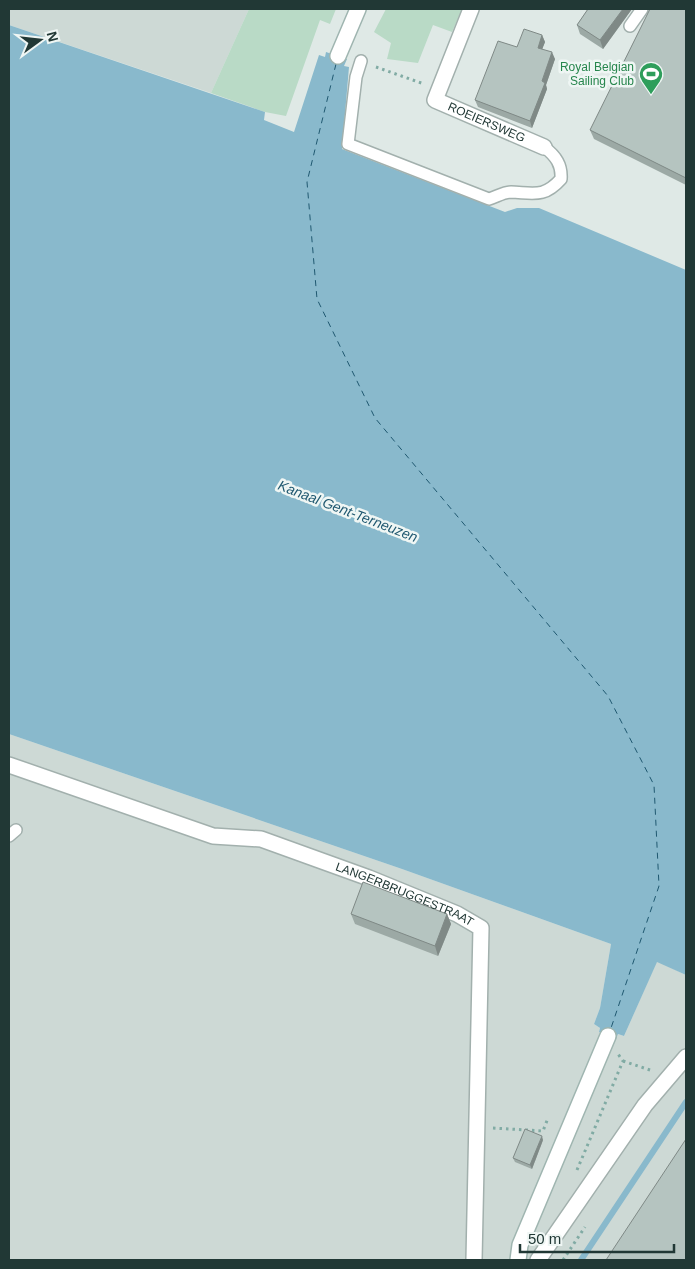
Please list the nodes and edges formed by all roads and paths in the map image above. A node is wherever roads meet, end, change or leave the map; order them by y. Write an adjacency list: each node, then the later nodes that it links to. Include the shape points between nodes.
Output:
1 (358, 9): 5 (street)
2 (471, 9): 8 (street, ROEIERSWEG, via 435,100)
3 (642, 9): 4 (lane)
4 (630, 26)
5 (338, 56)
6 (361, 61): 7 (path); 8 (lane, via 348,144 489,199 509,192 544,193 553,188 561,179 562,167)
7 (403, 76)
8 (544, 147)
9 (9, 765): 15 (street, LANGERBRUGGESTRAAT, via 213,836 261,839 404,892 457,914 481,928)
10 (608, 1036): 12 (path); 20 (street, via 520,1245)
11 (686, 1057): 13 (street)
12 (623, 1061): 13 (path); 18 (path)
13 (667, 1076): 21 (street)
14 (548, 1118): 16 (path, via 543,1130)
15 (477, 1127): 16 (path); 19 (street, LANGERBRUGGESTRAAT)
16 (536, 1132): 17 (path)
17 (534, 1136)
18 (575, 1174)
19 (474, 1260)
20 (518, 1260)
21 (538, 1260)

